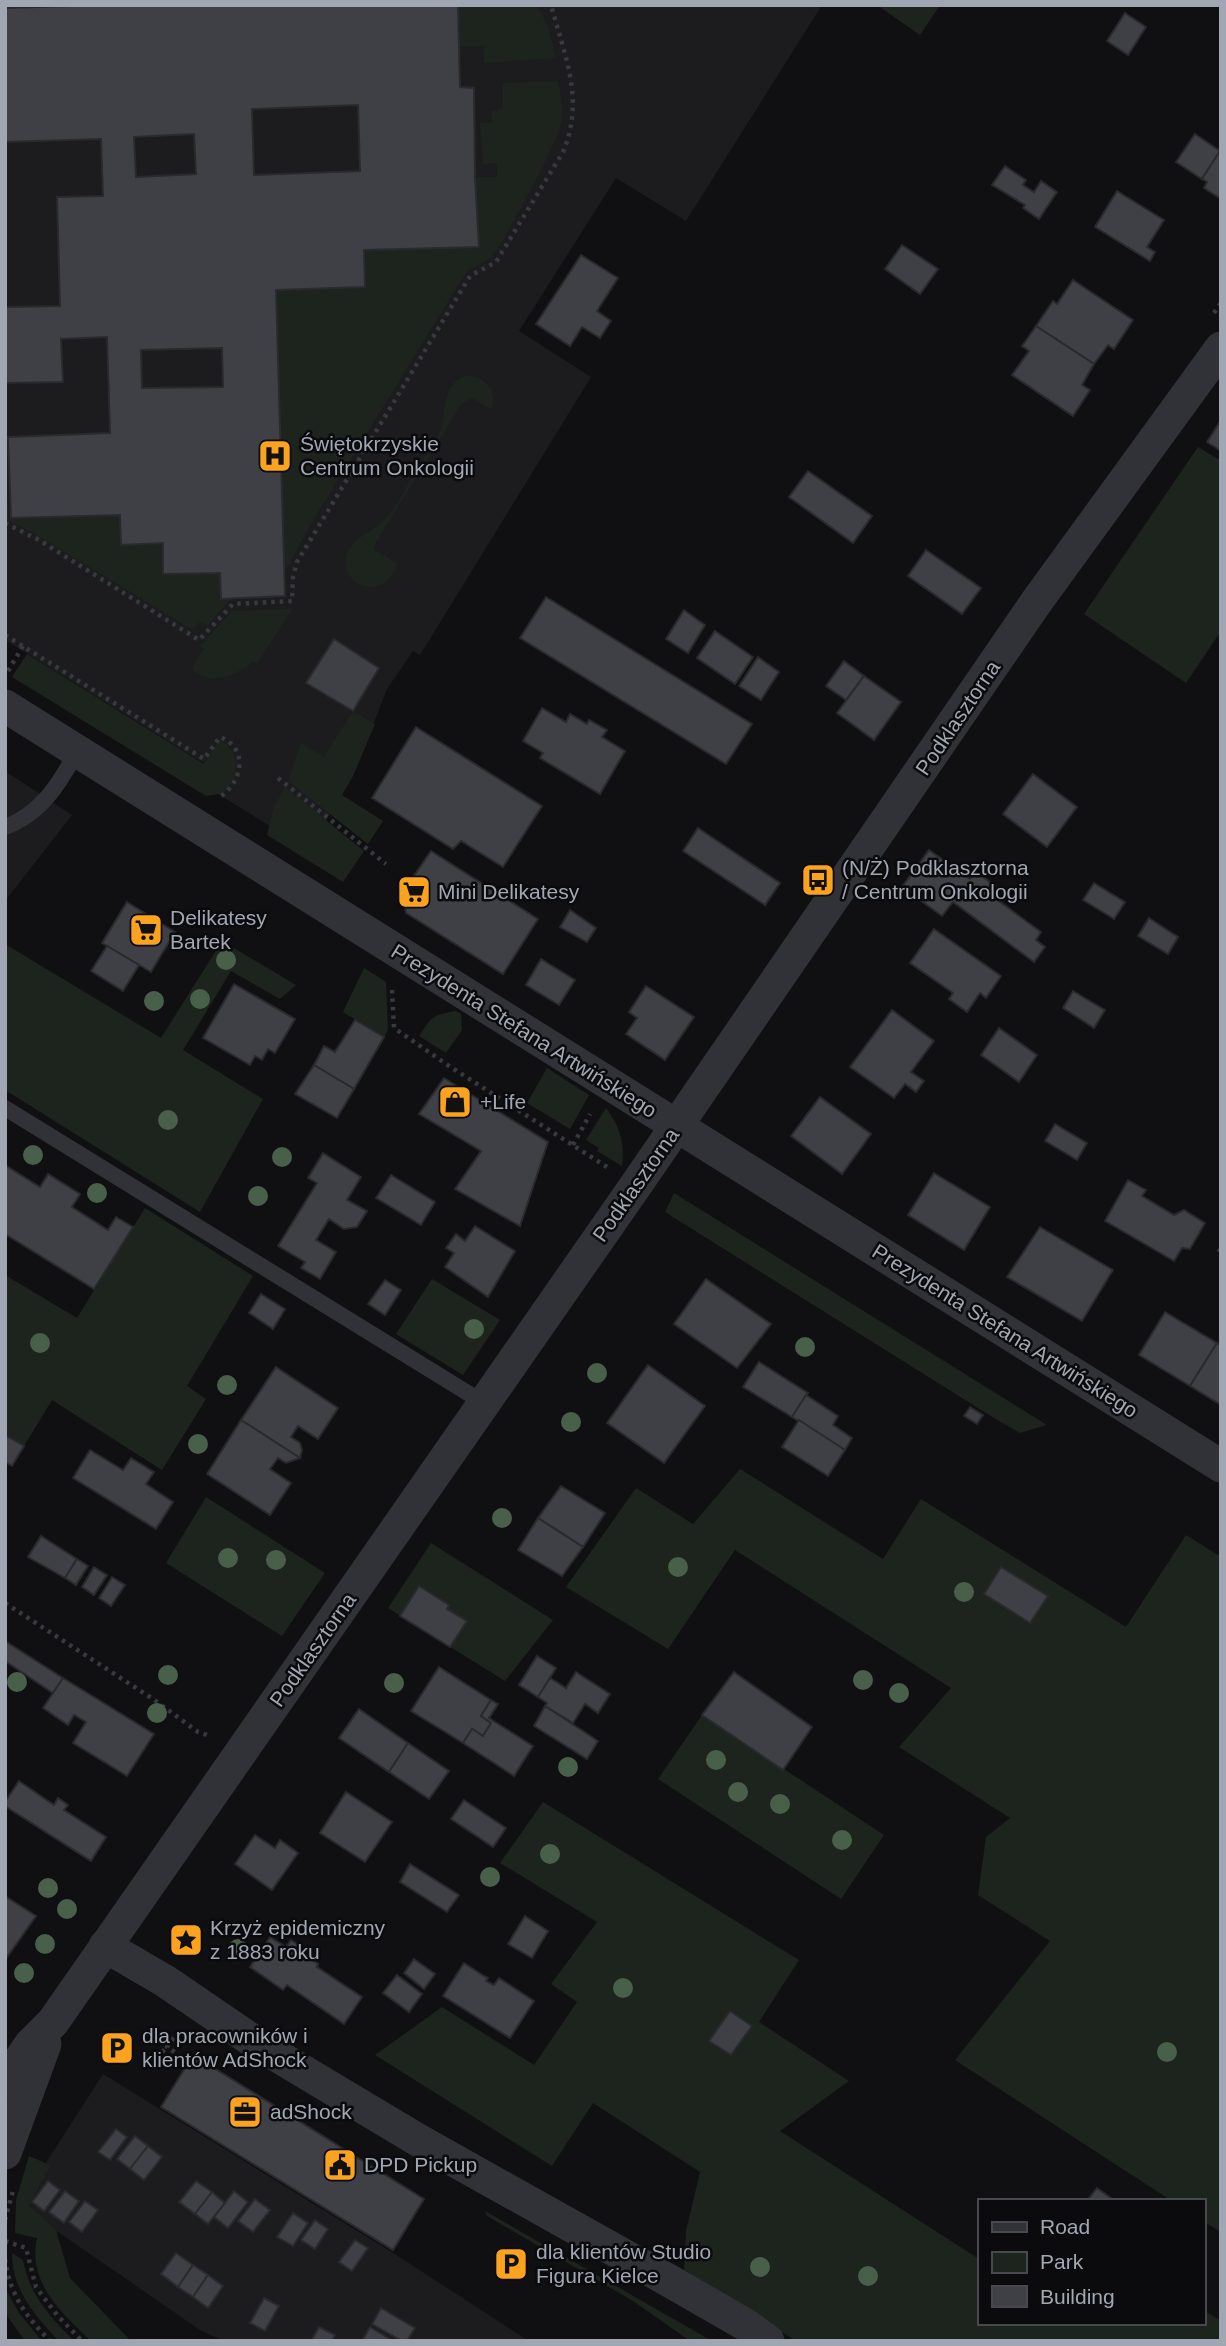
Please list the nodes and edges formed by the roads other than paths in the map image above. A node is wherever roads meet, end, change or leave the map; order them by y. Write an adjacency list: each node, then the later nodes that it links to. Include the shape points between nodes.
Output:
1 (1221, 348): 6 (street, Podklasztorna, via 1037,601)
2 (5, 706): 3 (street, Prezydenta Stefana Artwińskiego)
3 (77, 751): 4 (lane, via 55,789 31,814); 6 (street, Prezydenta Stefana Artwińskiego)
4 (5, 827)
5 (5, 1108): 7 (lane)
6 (676, 1127): 7 (street, Podklasztorna); 8 (street, Prezydenta Stefana Artwińskiego)
7 (484, 1403): 9 (street, Podklasztorna)
8 (1221, 1466)
9 (105, 1946): 10 (street, Podklasztorna); 13 (street, via 407,2133)
10 (53, 2022): 11 (street, Podklasztorna, via 30,2045); 12 (street, Podklasztorna)
11 (5, 2082)
12 (10, 2169)
13 (768, 2341)

